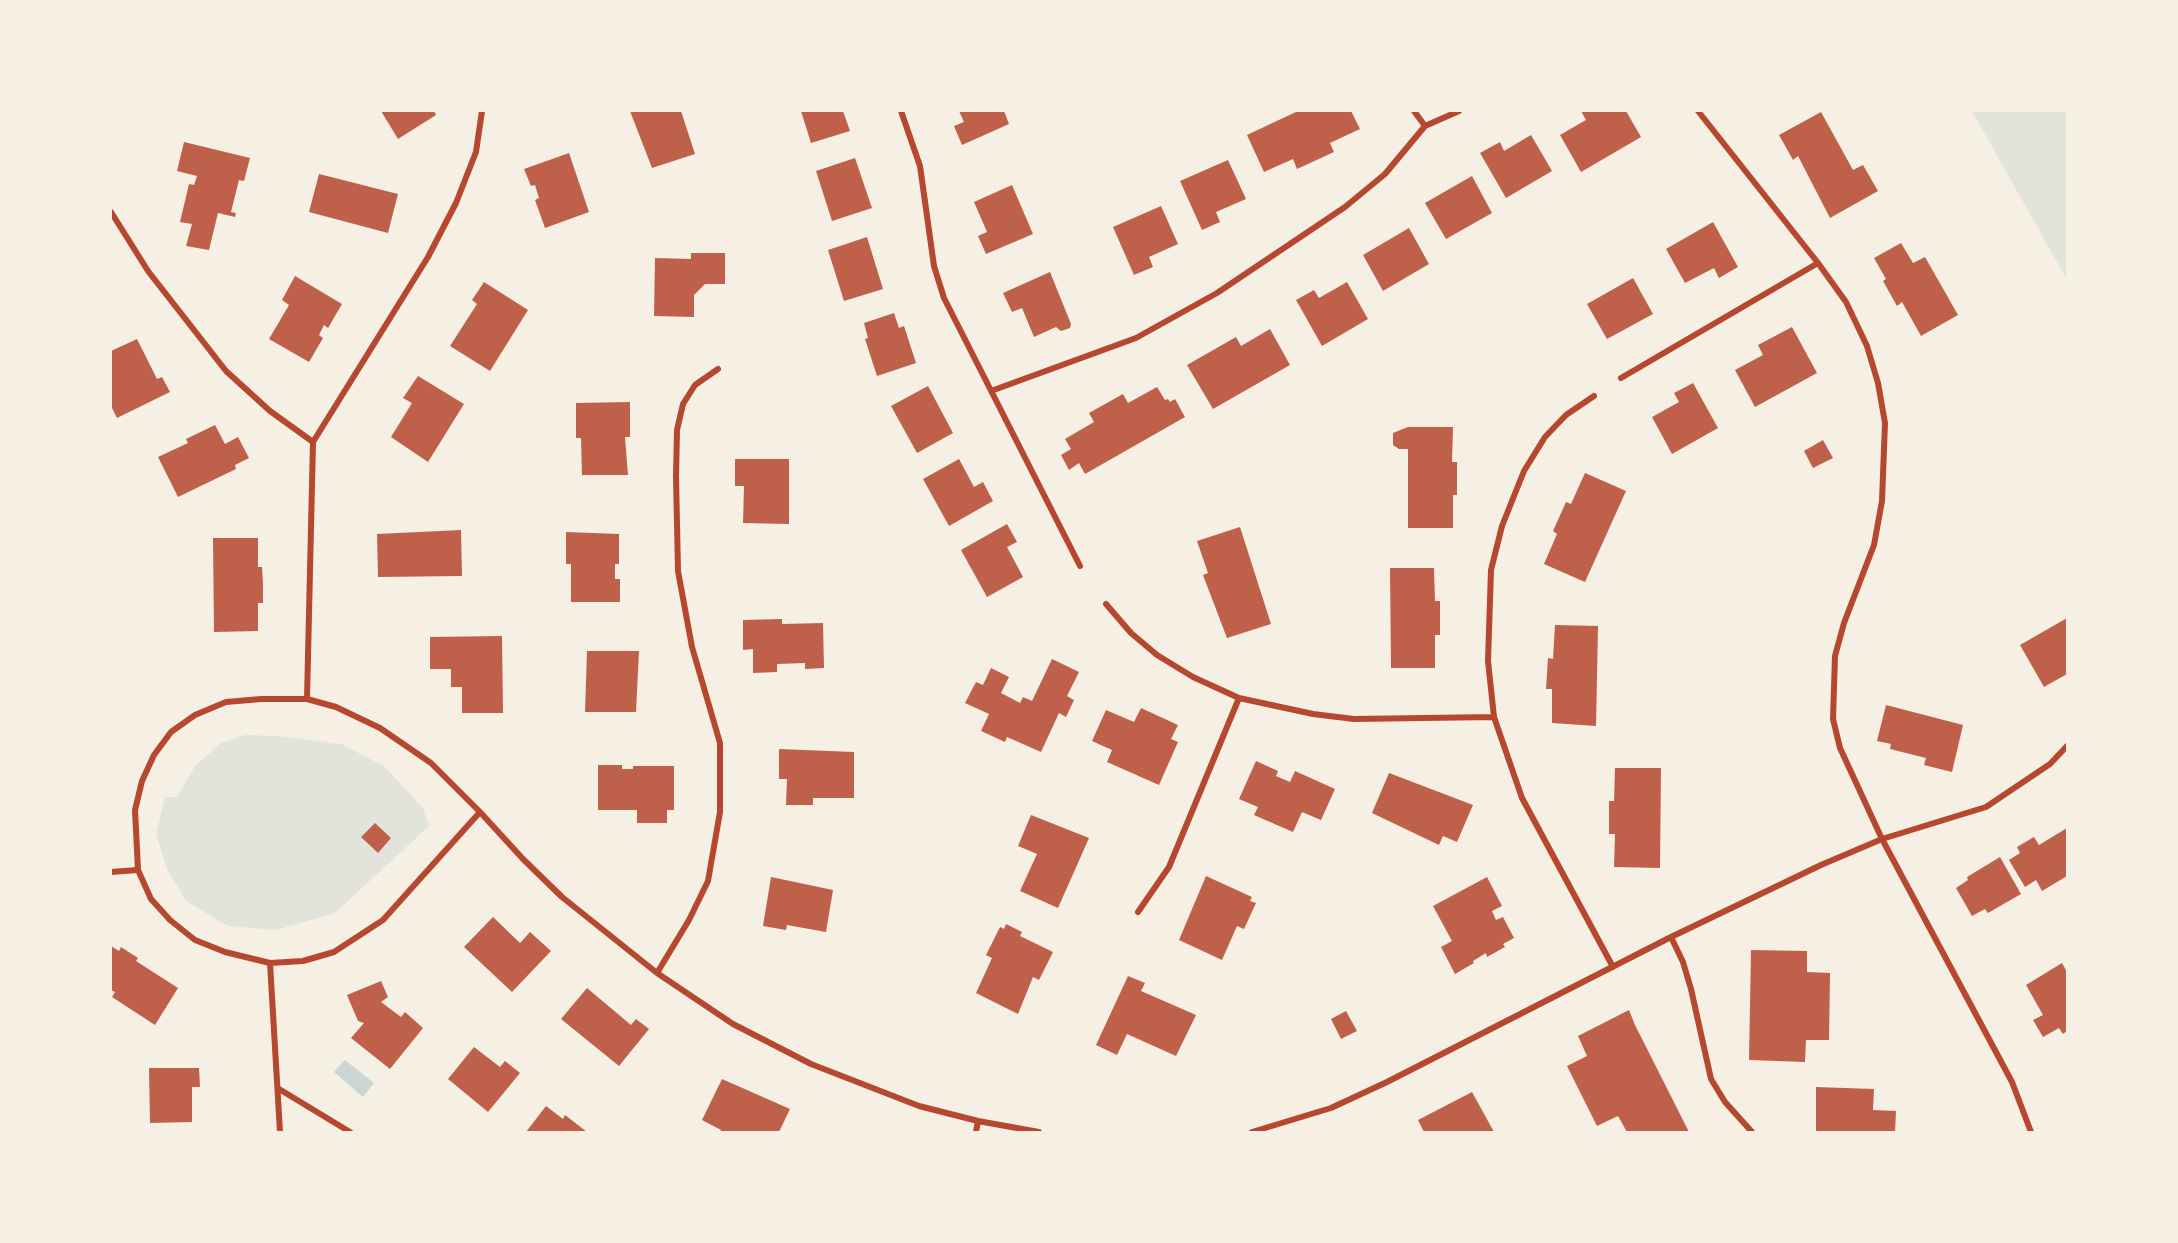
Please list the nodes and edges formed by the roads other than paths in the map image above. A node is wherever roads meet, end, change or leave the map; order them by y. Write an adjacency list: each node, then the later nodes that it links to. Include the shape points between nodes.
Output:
1 (482, 111): 13 (street, via 476,152 451,212 428,257)
2 (902, 111): 11 (street, via 920,166 934,266 944,298)
3 (1414, 111): 6 (street)
4 (1459, 111): 6 (street)
5 (1698, 111): 8 (street)
6 (1425, 126): 11 (street, via 1385,174 1345,207 1218,292 1136,338)
7 (111, 212): 13 (street, via 148,271 226,371 270,411)
8 (1818, 262): 10 (street); 21 (street, via 1846,302 1867,346 1885,423 1885,468 1874,545 1844,622 1832,689 1833,719 1840,748)
9 (718, 369): 28 (street, via 695,386 683,404 677,430 676,477 678,571 692,647 720,743 720,812 708,881)
10 (1621, 378)
11 (991, 391): 14 (street)
12 (1594, 396): 18 (street, via 1566,415 1545,437 1524,471 1502,526 1491,570 1488,610)
13 (313, 442): 17 (street)
14 (1080, 566)
15 (1106, 604): 16 (street, via 1157,655)
16 (1239, 698): 18 (street, via 1354,719); 24 (street, via 1170,867)
17 (307, 699): 20 (street, via 336,707 380,728 431,763); 22 (street, via 226,702 195,715 171,732 154,755 135,810)
18 (1494, 717): 27 (street, via 1522,798)
19 (2067, 746): 21 (street, via 2050,764 1986,807)
20 (480, 812): 26 (street, via 383,920 334,952 303,961); 28 (street, via 562,897)
21 (1882, 839): 25 (street); 37 (street, via 2012,1082)
22 (138, 870): 23 (street); 26 (street, via 152,899 195,940)
23 (111, 872)
24 (1138, 912)
25 (1671, 937): 27 (street); 36 (street, via 1691,989 1711,1079)
26 (270, 963): 29 (street)
27 (1614, 968): 35 (street, via 1331,1108)
28 (657, 973): 30 (street, via 733,1024 811,1064 919,1106)
29 (279, 1089): 31 (street); 32 (street)
30 (978, 1121): 33 (street); 34 (street)
31 (280, 1132)
32 (350, 1132)
33 (976, 1132)
34 (1039, 1132)
35 (1252, 1132)
36 (1752, 1132)
37 (2031, 1132)

